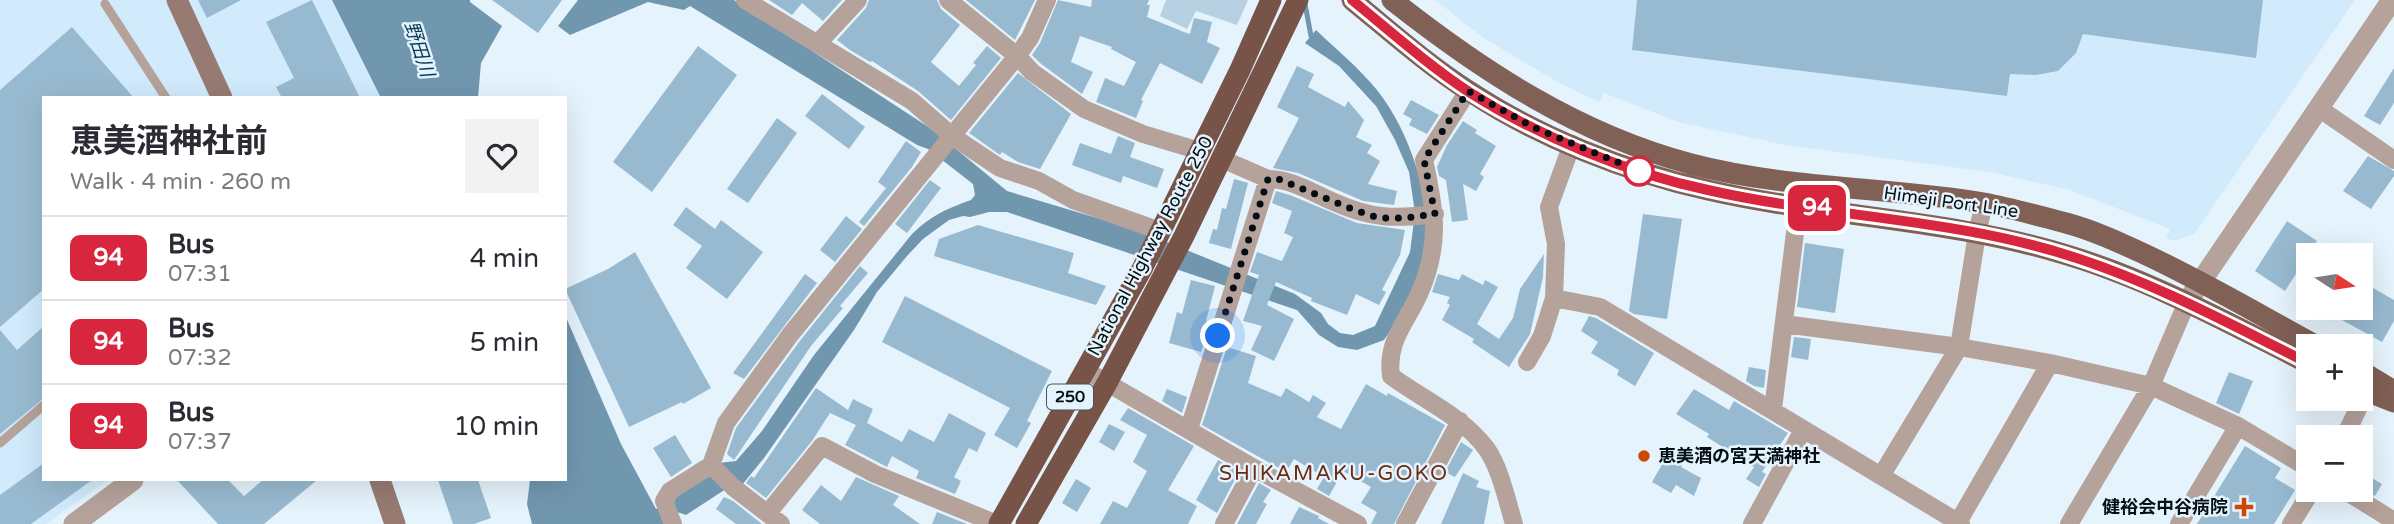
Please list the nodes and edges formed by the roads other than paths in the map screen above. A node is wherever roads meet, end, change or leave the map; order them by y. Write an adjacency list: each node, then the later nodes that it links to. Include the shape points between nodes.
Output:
1 (177, 0): 16 (main road)
2 (745, 0): 12 (street)
3 (858, 0): 12 (street)
4 (948, 0): 13 (street)
5 (1047, 0): 13 (street)
6 (1271, 0): 20 (highway, National Highway Route 250 / 250)
7 (1297, 0): 21 (highway, National Highway Route 250 / 250)
8 (1352, 0): 14 (main road, Himeji Port Line)
9 (1391, 0): 24 (main road, Himeji Port Line, via 1496,76 1596,131 1693,164)
10 (2392, 0): 17 (street)
11 (104, 4): 15 (lane)
12 (818, 43): 18 (street, via 912,101)
13 (1017, 56): 18 (street); 20 (street, via 1084,109)
14 (1468, 91): 19 (main road, Himeji Port Line); 27 (street, via 1424,160)
15 (165, 96)
16 (221, 96)
17 (2320, 109): 22 (street); 30 (street)
18 (952, 136): 28 (street, via 1000,168); 54 (street, via 790,335 726,424)
19 (1572, 144): 26 (main road, Himeji Port Line, via 1652,176); 31 (street, via 1549,207 1556,244)
20 (1200, 151): 28 (highway, National Highway Route 250 / 250)
21 (1222, 159): 23 (street); 41 (highway, National Highway Route 250 / 250)
22 (2394, 160)
23 (1268, 179): 27 (street, via 1379,218); 50 (street)
24 (1801, 183): 25 (main road, Himeji Port Line); 26 (street)
25 (1984, 203): 29 (street); 30 (main road, Himeji Port Line, via 2099,234)
26 (1798, 206): 29 (main road, Himeji Port Line); 33 (street)
27 (1435, 214): 48 (street, via 1433,250 1420,291 1388,358 1391,376)
28 (1160, 231): 39 (highway, National Highway Route 250 / 250)
29 (1977, 234): 32 (main road, Himeji Port Line, via 2067,254); 35 (street)
30 (2201, 281): 32 (street); 34 (main road, Himeji Port Line)
31 (1555, 298): 37 (street); 47 (street, via 1600,307)
32 (2187, 302): 36 (main road, Himeji Port Line); 42 (street)
33 (1784, 324): 35 (street); 47 (street)
34 (2296, 334)
35 (1959, 347): 38 (street); 56 (street)
36 (2296, 357)
37 (1527, 362)
38 (2050, 363): 42 (street); 63 (street)
39 (1085, 370): 41 (street); 67 (highway, National Highway Route 250 / 250)
40 (2373, 378): 43 (main road)
41 (1107, 383): 50 (street); 68 (highway, National Highway Route 250 / 250)
42 (2151, 386): 49 (street); 74 (street)
43 (2394, 391)
44 (2373, 394): 45 (main road)
45 (2394, 402)
46 (42, 407): 52 (lane)
47 (1773, 410): 51 (street)
48 (1460, 421): 71 (street); 72 (street, via 1486,449)
49 (2238, 426): 53 (street); 75 (street)
50 (1189, 429): 55 (street)
51 (1803, 430): 56 (street); 73 (street)
52 (0, 443)
53 (2296, 461)
54 (711, 465): 61 (street); 66 (street, via 670,491 664,501)
55 (1254, 468): 69 (street); 70 (street)
56 (1881, 476): 63 (street)
57 (132, 481): 64 (street)
58 (380, 481): 65 (main road)
59 (2305, 502): 76 (street)
60 (2363, 502): 62 (street)
61 (774, 519): 67 (street, via 822,446 874,474)
62 (2394, 522)
63 (1959, 523)
64 (74, 524)
65 (396, 524)
66 (674, 524)
67 (998, 524)
68 (1026, 524)
69 (1224, 524)
70 (1358, 524)
71 (1405, 524)
72 (1514, 524)
73 (1752, 524)
74 (2069, 524)
75 (2179, 524)
76 (2291, 524)

